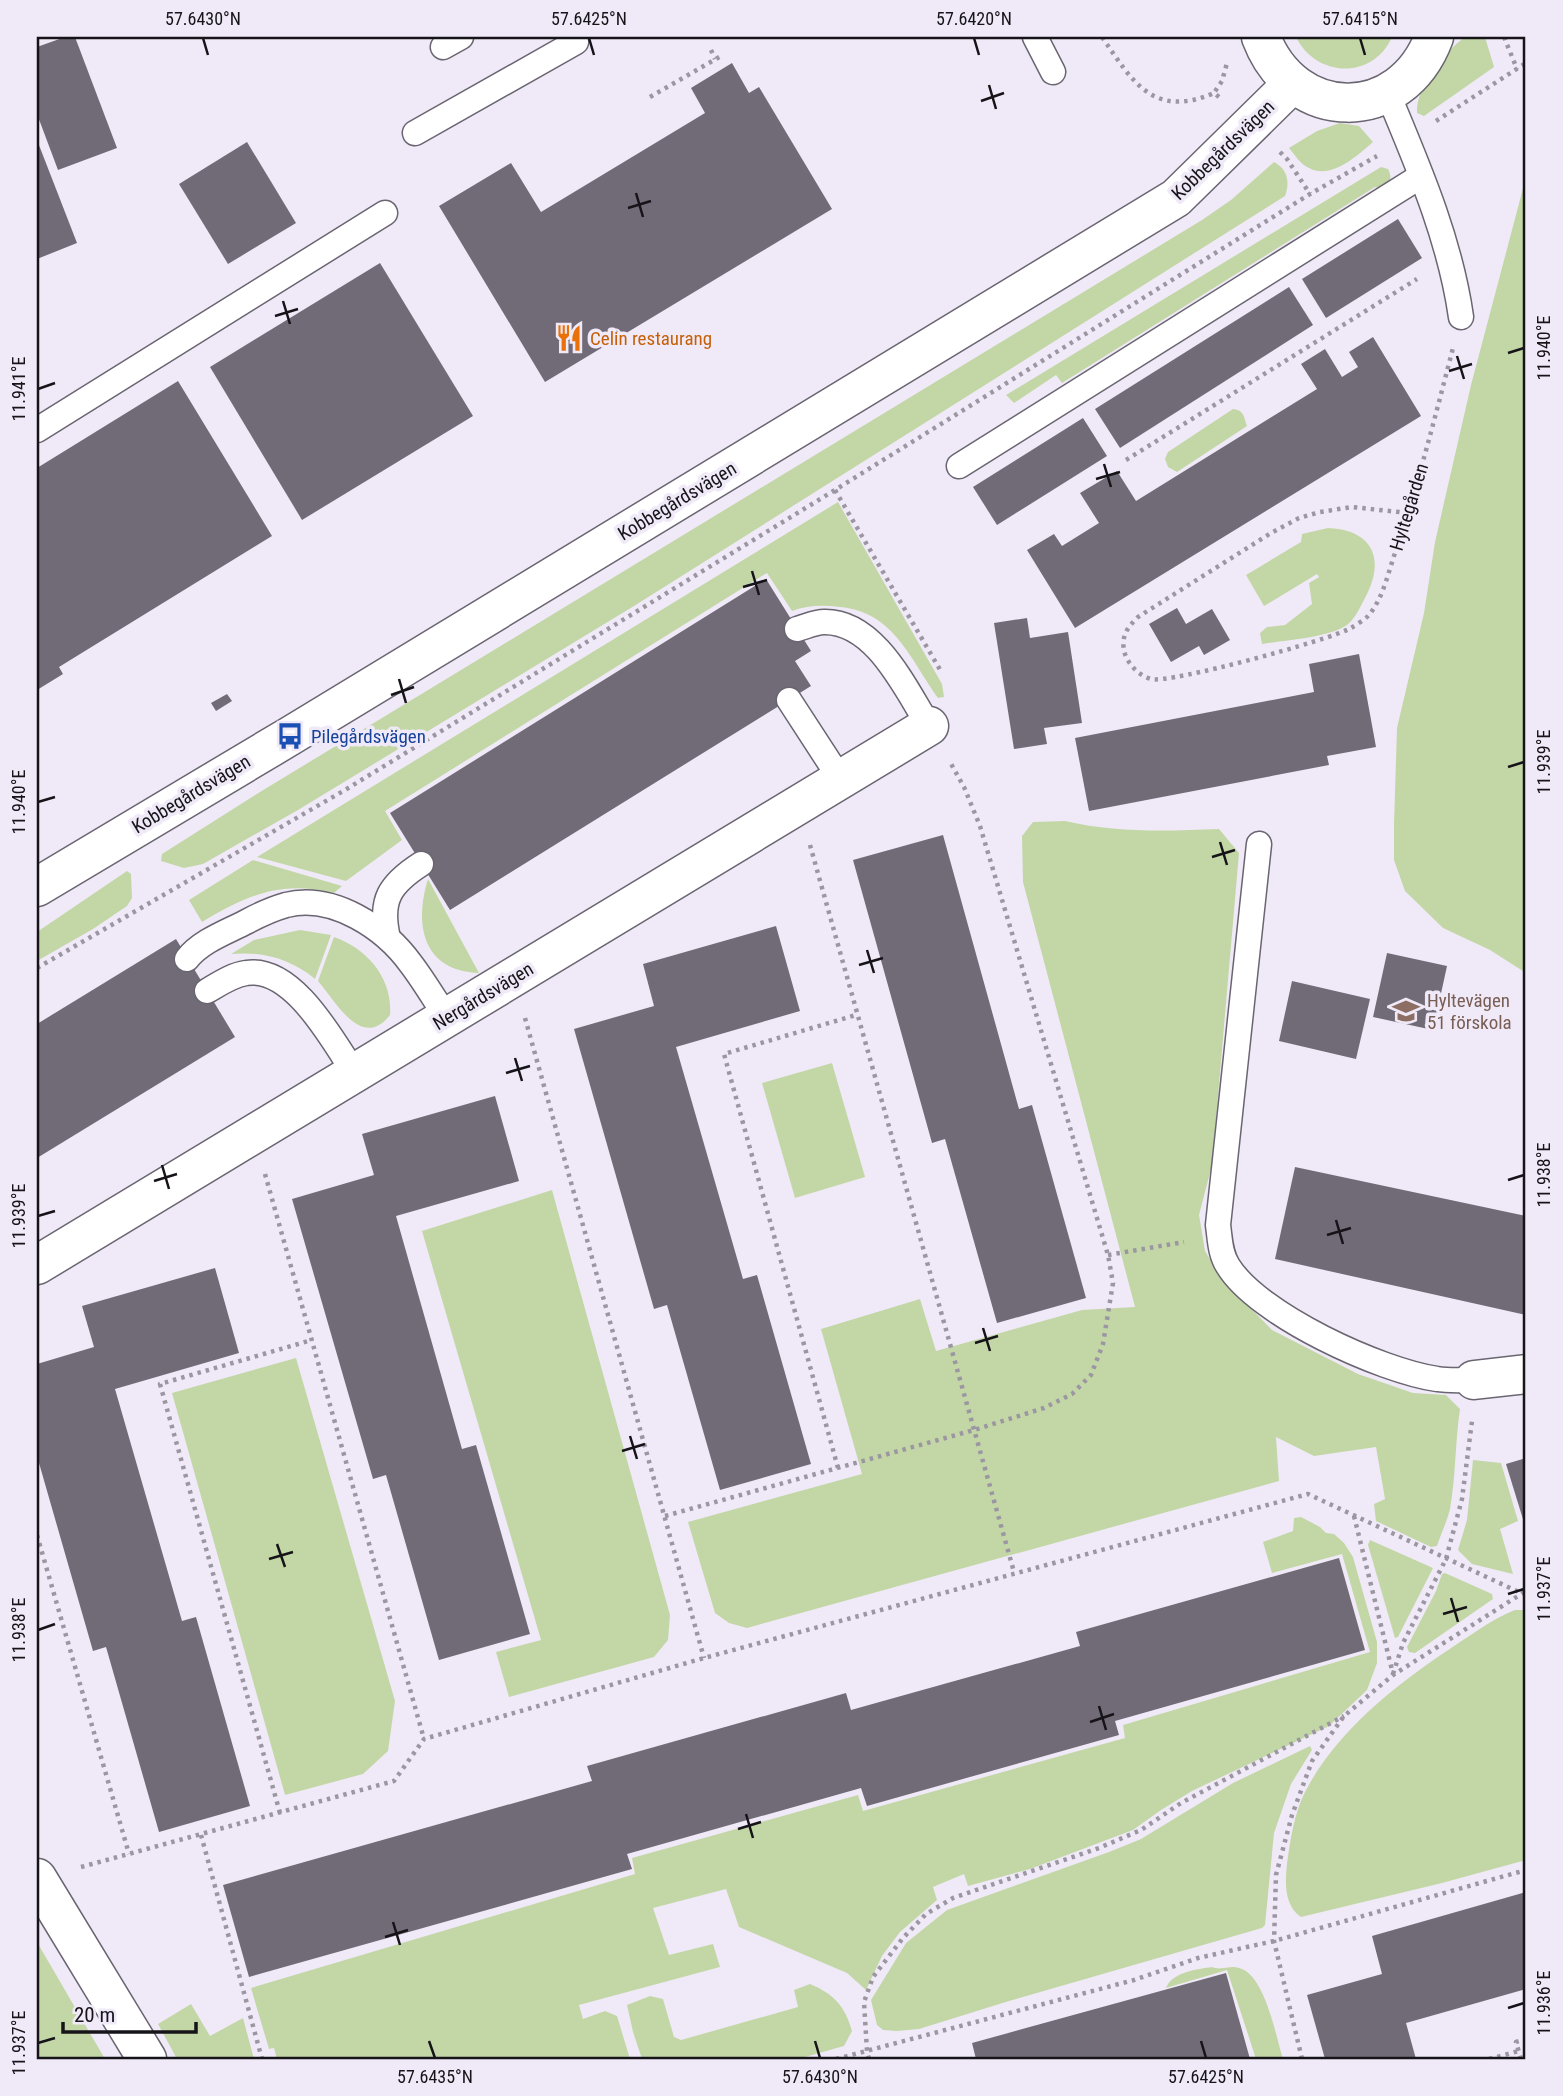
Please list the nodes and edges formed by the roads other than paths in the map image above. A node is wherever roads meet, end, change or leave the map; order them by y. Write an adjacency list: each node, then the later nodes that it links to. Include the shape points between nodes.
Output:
1 (573, 37): 8 (lane, via 576,42)
2 (1035, 37): 5 (lane)
3 (1261, 37): 6 (street, Kobbegårdsvägen, via 1273,63)
4 (1434, 37): 7 (street, Kobbegårdsvägen, via 1424,61)
5 (1053, 72)
6 (1292, 84): 7 (street, Kobbegårdsvägen, via 1314,97 1339,103 1364,102); 20 (street, Kobbegårdsvägen, via 1176,198)
7 (1388, 94): 9 (lane)
8 (415, 133)
9 (1421, 176): 11 (lane, via 1450,258); 13 (lane)
10 (385, 213): 12 (lane)
11 (1461, 317)
12 (37, 430)
13 (959, 467)
14 (797, 629): 16 (lane, via 835,623 870,639)
15 (789, 700): 17 (lane)
16 (929, 726): 17 (street, Nergårdsvägen)
17 (841, 780): 24 (street, Nergårdsvägen)
18 (1259, 844): 28 (lane, via 1221,1201 1221,1251 1245,1288 1324,1339 1400,1370 1437,1379)
19 (421, 863): 21 (lane, via 390,891 383,919)
20 (37, 887)
21 (388, 938): 22 (lane, via 354,915 320,904 288,905 258,915); 24 (lane, via 411,963)
22 (187, 959)
23 (207, 991): 25 (lane, via 246,973 263,973 284,983 303,999)
24 (447, 1018): 25 (street, Nergårdsvägen)
25 (355, 1074): 26 (street, Nergårdsvägen)
26 (37, 1265)
27 (1526, 1374): 28 (street)
28 (1474, 1380)
29 (37, 1879): 30 (street)
30 (147, 2059)

